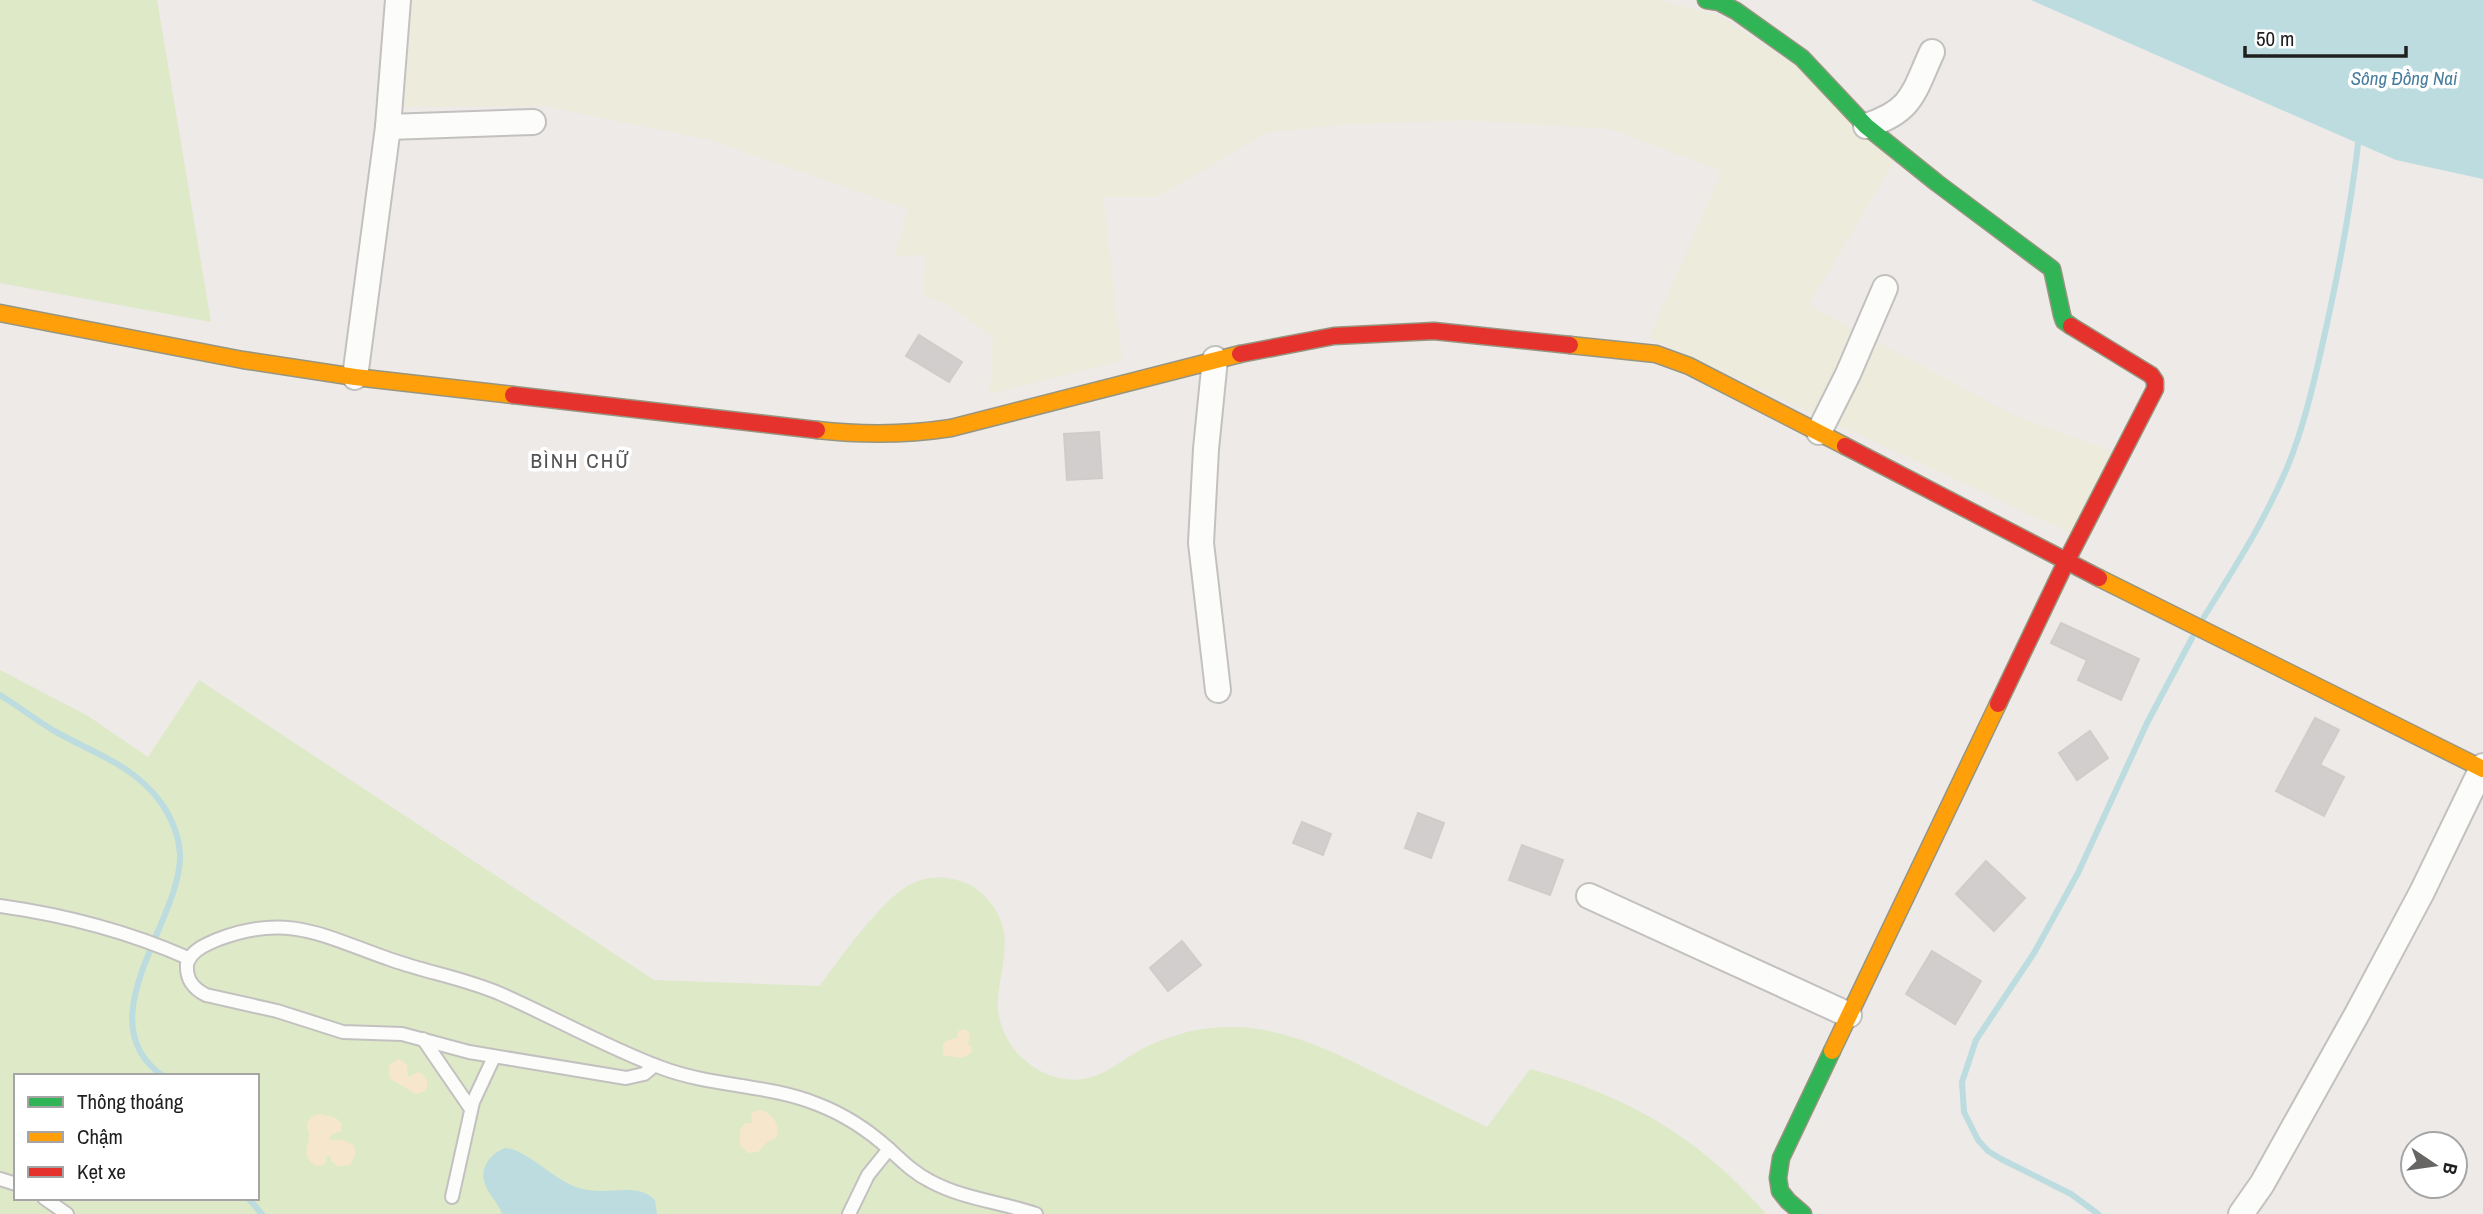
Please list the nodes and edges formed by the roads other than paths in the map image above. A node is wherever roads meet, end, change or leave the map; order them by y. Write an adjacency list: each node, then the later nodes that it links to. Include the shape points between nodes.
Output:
1 (398, 0): 6 (street)
2 (1706, 0): 5 (street, via 1736,11 1802,58)
3 (1932, 52): 5 (street, via 1903,109)
4 (533, 122): 6 (street)
5 (1866, 126): 12 (street, via 2052,269 2064,321 2155,381 2128,446)
6 (388, 127): 10 (street)
7 (1885, 288): 11 (street)
8 (0, 313): 10 (street)
9 (1215, 359): 10 (street, via 951,428 886,435); 11 (street, via 1334,336 1434,331 1643,352 1689,366); 13 (street, via 1201,543)
10 (355, 377)
11 (1819, 432): 12 (street)
12 (2066, 562): 14 (street); 18 (street)
13 (1218, 690)
14 (2482, 768): 30 (street, via 2357,1014)
15 (1588, 896): 18 (street)
16 (0, 906): 17 (lane, via 88,923)
17 (188, 958): 19 (lane, via 189,980 206,995 343,1032); 21 (lane, via 211,943 246,931 278,927 310,931 480,986)
18 (1849, 1015): 29 (street, via 1781,1158 1777,1180 1782,1198)
19 (424, 1039): 20 (lane); 22 (lane)
20 (494, 1057): 21 (lane, via 626,1078 644,1074); 22 (lane)
21 (655, 1065): 23 (lane, via 709,1082 796,1097 840,1115)
22 (471, 1110): 24 (lane)
23 (890, 1149): 27 (lane, via 868,1175); 28 (lane, via 913,1171 945,1189)
24 (452, 1197)
25 (47, 1200): 26 (lane)
26 (67, 1214)
27 (849, 1214)
28 (1036, 1214)
29 (1803, 1214)
30 (2241, 1214)

